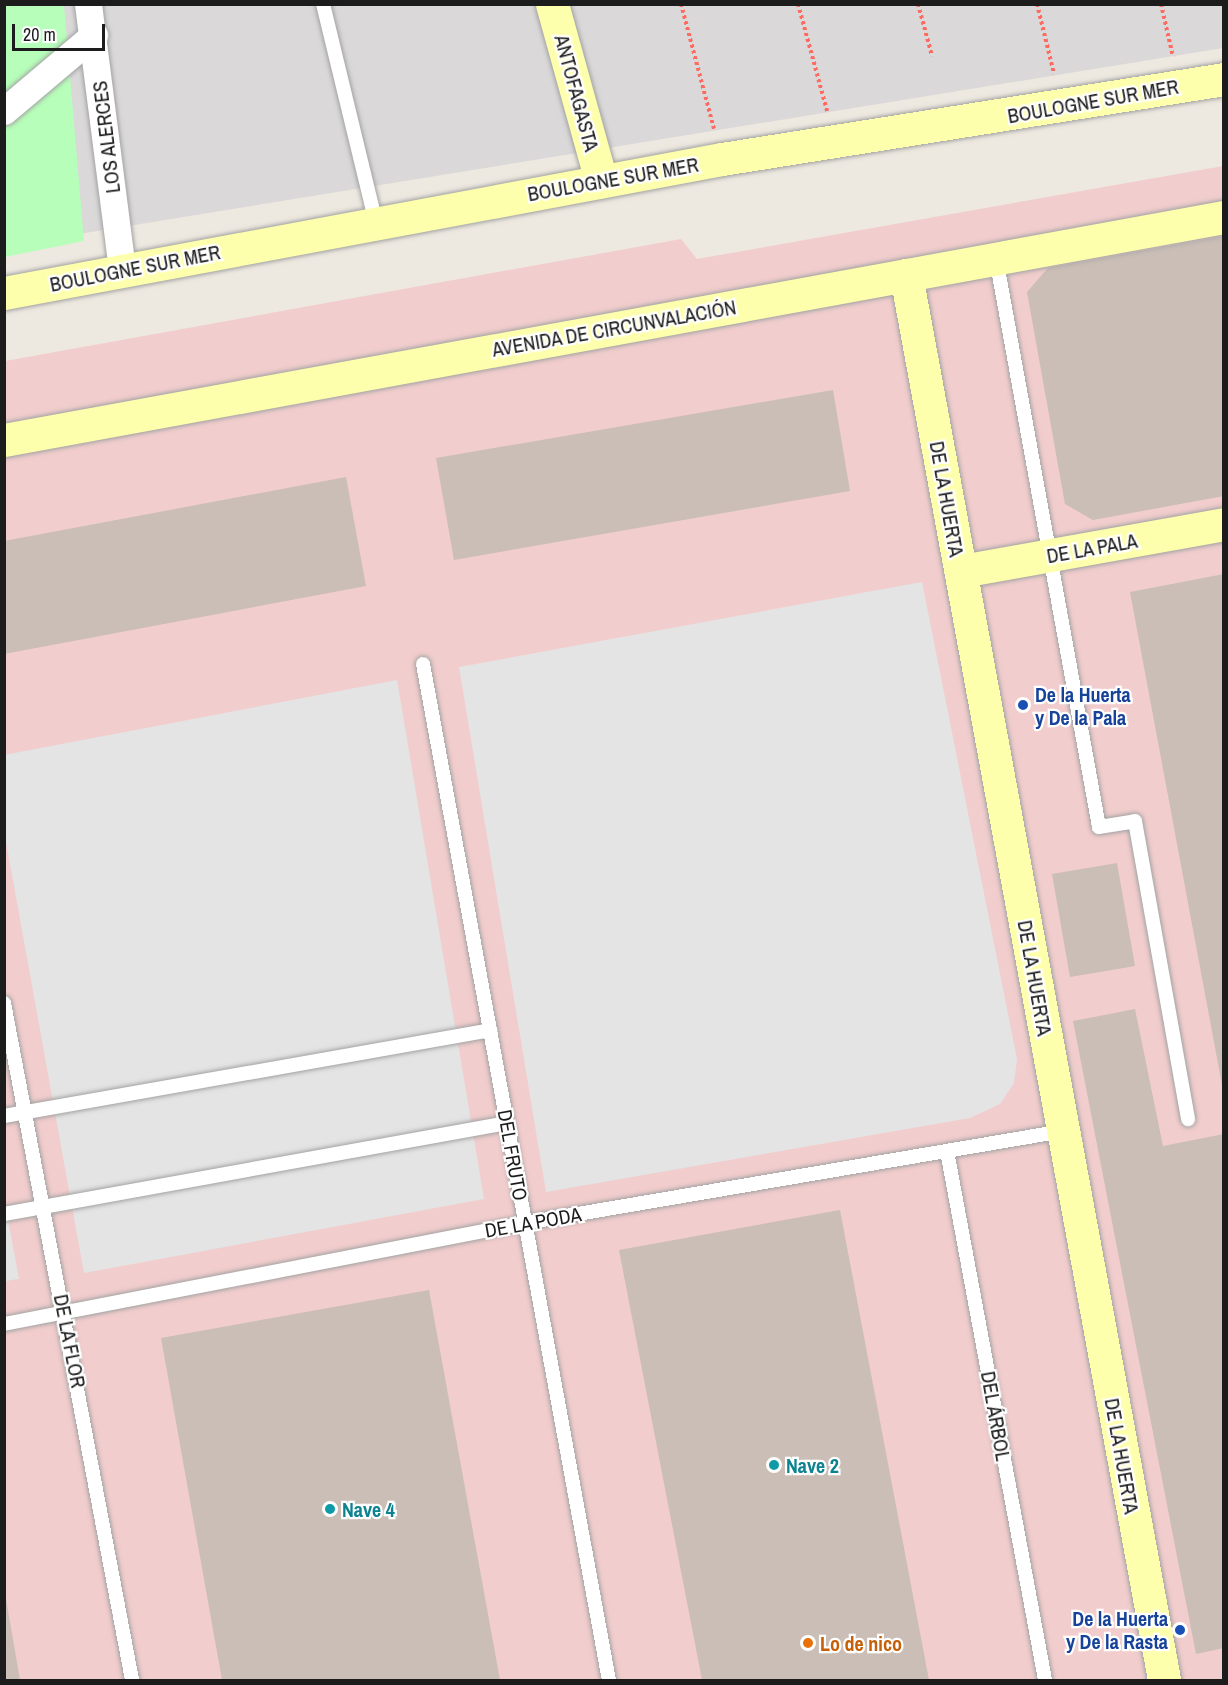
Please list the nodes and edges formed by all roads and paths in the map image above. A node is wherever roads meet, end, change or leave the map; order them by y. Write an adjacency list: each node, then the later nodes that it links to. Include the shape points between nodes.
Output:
1 (88, 4): 9 (street, LOS ALERCES)
2 (323, 4): 19 (lane)
3 (552, 4): 17 (street, ANTOFAGASTA)
4 (681, 4): 16 (path)
5 (798, 4): 15 (path)
6 (918, 4): 10 (path)
7 (1036, 4): 13 (path)
8 (1161, 4): 12 (path)
9 (94, 35): 14 (street); 21 (street, LOS ALERCES)
10 (932, 56)
11 (1224, 79): 12 (street, BOULOGNE SUR MER)
12 (1180, 87): 13 (street, BOULOGNE SUR MER)
13 (1062, 107): 15 (street, BOULOGNE SUR MER)
14 (4, 111)
15 (835, 142): 16 (street, BOULOGNE SUR MER)
16 (722, 159): 17 (street, BOULOGNE SUR MER)
17 (601, 181): 19 (street, BOULOGNE SUR MER)
18 (1224, 217): 20 (street, AVENIDA DE CIRCUNVALACIÓN)
19 (376, 223): 21 (street, BOULOGNE SUR MER)
20 (996, 258): 22 (street, AVENIDA DE CIRCUNVALACIÓN); 26 (lane)
21 (122, 270): 23 (street, BOULOGNE SUR MER)
22 (906, 275): 24 (street, AVENIDA DE CIRCUNVALACIÓN); 27 (street, DE LA HUERTA)
23 (4, 292)
24 (4, 440)
25 (1224, 524): 26 (street, DE LA PALA)
26 (1050, 555): 27 (street, DE LA PALA); 33 (lane, via 1099,827 1135,821)
27 (961, 571): 35 (street, DE LA HUERTA)
28 (423, 664): 30 (lane, DEL FRUTO)
29 (4, 1003): 31 (lane, DE LA FLOR)
30 (490, 1030): 31 (lane); 34 (lane, DEL FRUTO)
31 (25, 1113): 32 (lane); 37 (lane, DE LA FLOR)
32 (4, 1116)
33 (1188, 1119)
34 (507, 1123): 37 (lane); 39 (lane, DEL FRUTO)
35 (1063, 1131): 36 (lane, DE LA PODA); 45 (street, DE LA HUERTA)
36 (947, 1151): 39 (lane, DE LA PODA); 44 (lane, DEL ÁRBOL)
37 (43, 1207): 38 (lane); 40 (lane, DE LA FLOR)
38 (4, 1215)
39 (525, 1223): 40 (lane, DE LA PODA); 43 (lane, DEL FRUTO)
40 (66, 1312): 41 (lane, DE LA PODA); 42 (lane, DE LA FLOR)
41 (4, 1324)
42 (132, 1680)
43 (609, 1680)
44 (1045, 1680)
45 (1164, 1680)

